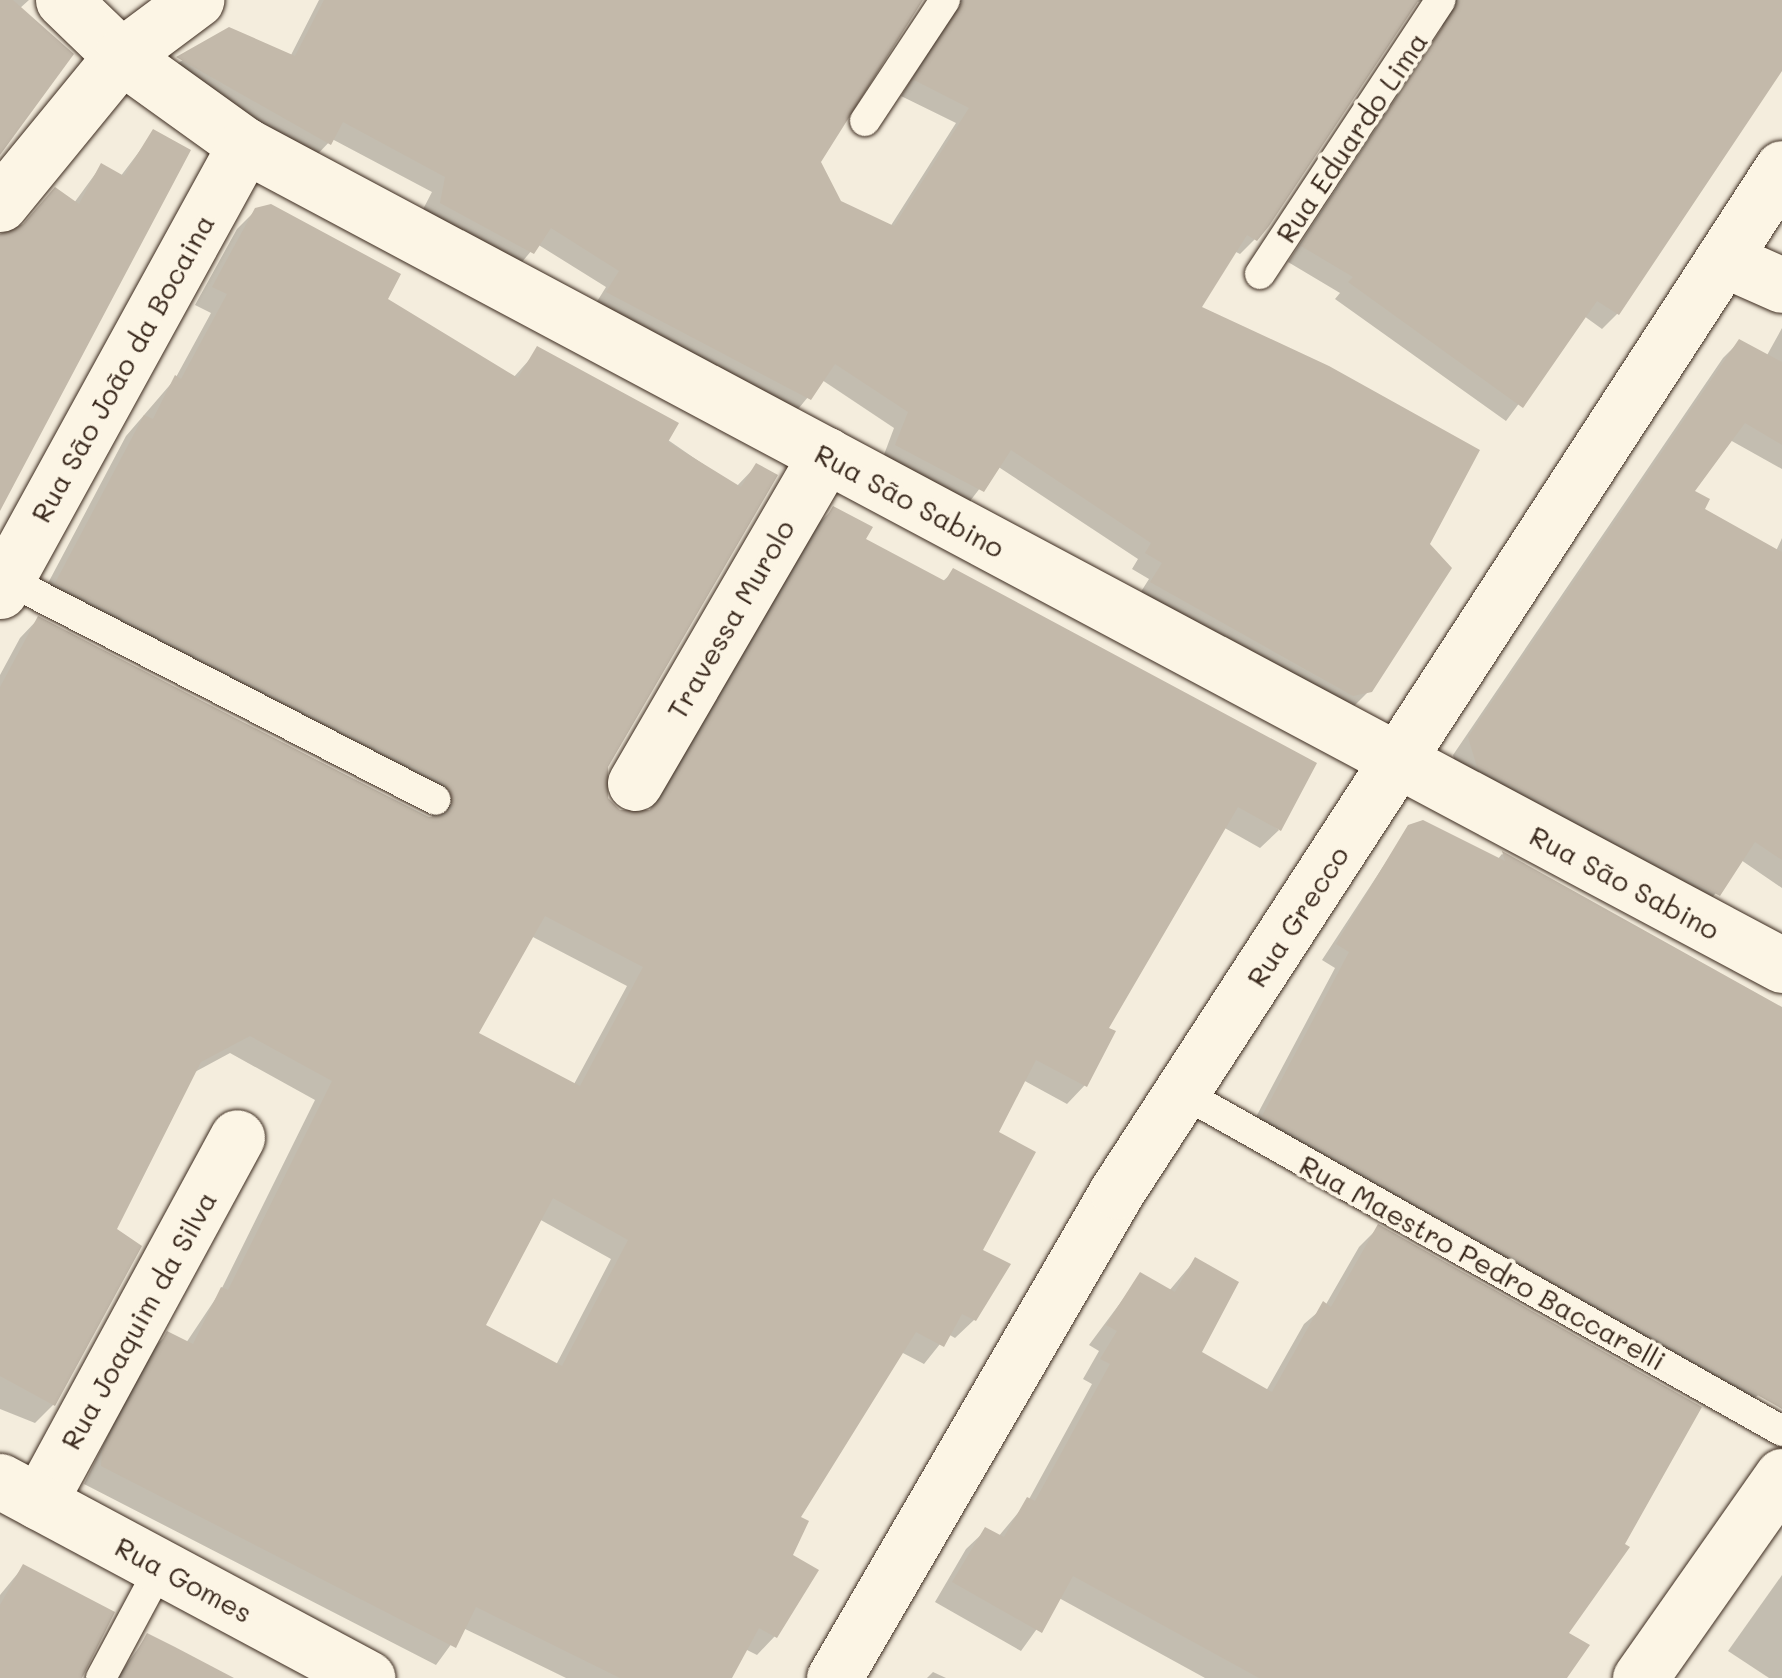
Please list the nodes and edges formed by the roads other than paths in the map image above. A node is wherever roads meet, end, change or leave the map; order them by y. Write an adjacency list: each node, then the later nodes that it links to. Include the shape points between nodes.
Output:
1 (63, 0): 5 (street, Rua São Sabino)
2 (196, 0): 5 (street)
3 (945, 0): 6 (lane)
4 (1442, 0): 11 (lane, Rua Eduardo Lima)
5 (121, 56): 7 (street, Rua São Sabino); 9 (street)
6 (866, 122)
7 (245, 144): 13 (street, Rua São Sabino); 14 (street, Rua São João da Bocaina)
8 (1782, 168): 10 (street, Rua Grecco)
9 (0, 204)
10 (1723, 258): 12 (street); 15 (street, Rua Grecco)
11 (1260, 274)
12 (1782, 286)
13 (826, 455): 15 (street, Rua São Sabino); 16 (street, Travessa Murolo)
14 (3, 585): 17 (lane)
15 (1398, 760): 18 (street, Rua São Sabino); 19 (street, Rua Grecco)
16 (635, 783)
17 (436, 800)
18 (1782, 965)
19 (1183, 1092): 21 (lane, Rua Maestro Pedro Baccarelli); 27 (street, Rua Grecco)
20 (237, 1137): 23 (street, Rua Joaquim da Silva)
21 (1782, 1431)
22 (1782, 1476): 28 (street)
23 (19, 1491): 24 (street, Rua Gomes)
24 (160, 1566): 25 (lane); 26 (street, Rua Gomes)
25 (101, 1678)
26 (368, 1678)
27 (834, 1678)
28 (1640, 1678)

